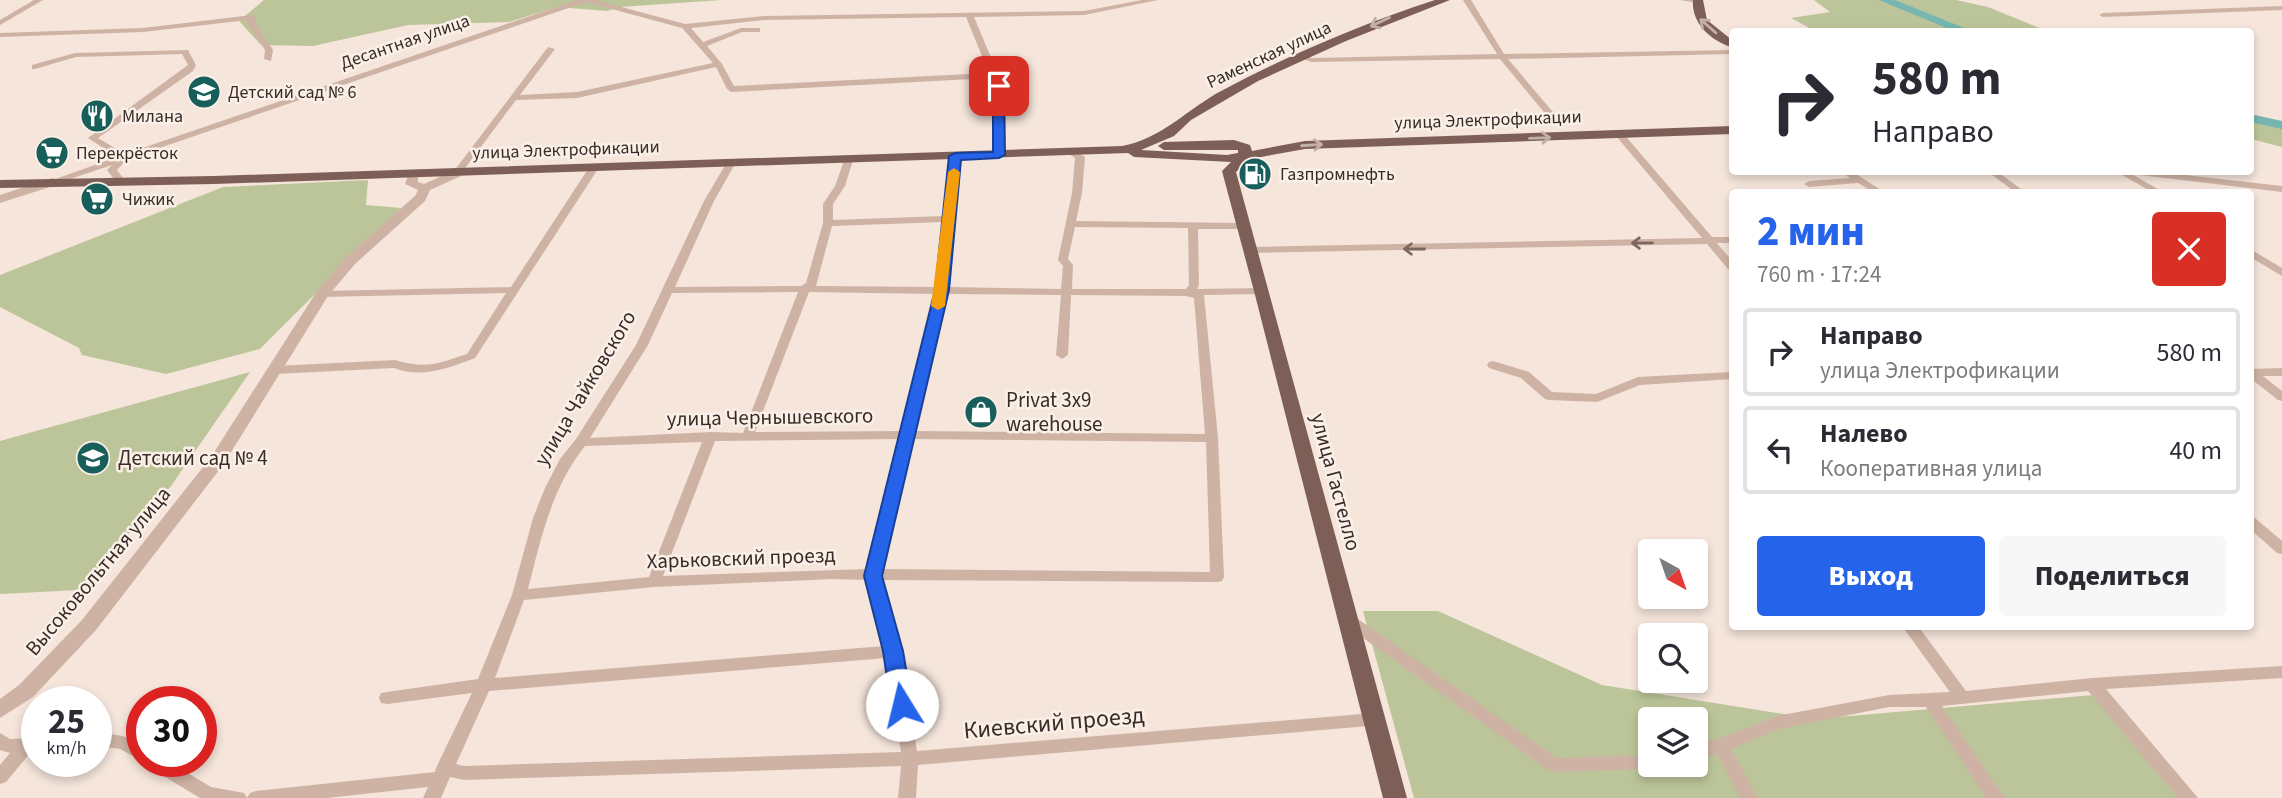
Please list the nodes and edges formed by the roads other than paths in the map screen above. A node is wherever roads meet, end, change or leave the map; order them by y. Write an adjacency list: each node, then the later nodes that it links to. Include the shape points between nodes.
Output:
1 (39, 0): 14 (street)
2 (585, 0): 15 (street); 43 (street, Десантная улица)
3 (1154, 0): 11 (street, via 1084,13)
4 (1445, 0): 25 (main road, Раменская улица, one-way to 25, via 1390,18)
5 (1467, 0): 26 (street)
6 (1684, 0): 8 (street)
7 (2256, 0): 10 (street)
8 (1698, 1): 19 (main road, one-way to 8, via 1700,21)
9 (2282, 8): 10 (street)
10 (2271, 9): 12 (street); 13 (street)
11 (969, 15): 15 (street, via 764,18); 29 (street)
12 (2104, 15)
13 (2282, 16)
14 (0, 23)
15 (685, 26): 21 (street)
16 (757, 30): 21 (street, via 741,30)
17 (89, 32): 18 (street); 20 (street); 24 (street, via 252,17 269,50)
18 (0, 35)
19 (1729, 42)
20 (68, 43)
21 (702, 45): 27 (street)
22 (551, 49): 31 (street)
23 (1729, 52): 26 (street)
24 (268, 58)
25 (1303, 58): 26 (street); 33 (main road, Раменская улица, via 1204,104)
26 (1503, 58): 32 (street)
27 (718, 64): 30 (street); 31 (street, via 577,95)
28 (35, 67): 43 (street, via 75,55 185,52 190,69 92,138)
29 (994, 75): 30 (street); 40 (street, via 999,91)
30 (731, 89)
31 (513, 98): 48 (street)
32 (1555, 120)
33 (1176, 124): 37 (main road, via 1169,136); 38 (main road, Раменская улица)
34 (1729, 130): 35 (main road, улица Электрофикации)
35 (1619, 134): 42 (main road, улица Электрофикации, one-way to 35, via 1305,145); 72 (street)
36 (1210, 144): 37 (main road); 42 (main road, via 1239,145 1247,151); 44 (main road, via 1196,150)
37 (1177, 145): 38 (main road); 44 (main road)
38 (1140, 148): 39 (main road)
39 (1077, 152): 40 (main road, улица Электрофикации); 44 (main road, улица Электрофикации); 68 (street)
40 (999, 155): 41 (main road, улица Электрофикации)
41 (955, 156): 45 (main road, улица Электрофикации); 66 (street)
42 (1245, 157): 44 (main road, улица Электрофикации); 55 (main road, via 1230,169)
43 (124, 158): 57 (street, via 112,170); 58 (street, Десантная улица)
44 (1203, 158): 55 (main road)
45 (848, 160): 46 (main road, улица Электрофикации); 67 (street, via 828,204)
46 (730, 164): 47 (main road, улица Электрофикации); 79 (street, улица Чайковского)
47 (593, 169): 48 (main road, улица Электрофикации); 78 (street)
48 (457, 173): 49 (main road, улица Электрофикации); 60 (street, Высоковольтная улица)
49 (414, 174): 57 (main road, улица Электрофикации); 60 (street, via 411,184)
50 (1808, 175): 56 (street, via 1814,183)
51 (1852, 175): 56 (street)
52 (1997, 175): 62 (street)
53 (2127, 175): 63 (street)
54 (2165, 175): 64 (street)
55 (1231, 178): 70 (main road, улица Гастелло)
56 (1860, 180): 61 (street)
57 (120, 181): 58 (main road, улица Электрофикации)
58 (52, 182): 59 (main road, улица Электрофикации); 65 (street, Десантная улица)
59 (0, 184)
60 (425, 188): 84 (street, Высоковольтная улица, via 421,198 350,261)
61 (1874, 189)
62 (2016, 189)
63 (2153, 189)
64 (2282, 189)
65 (0, 199)
66 (950, 219): 67 (street); 80 (street)
67 (828, 223): 77 (street, via 811,285)
68 (1071, 224): 69 (street); 82 (street, via 1063,260 1068,265)
69 (1194, 225): 70 (street); 83 (street, via 1194,285)
70 (1242, 226): 73 (main road, улица Гастелло)
71 (1729, 240): 72 (street)
72 (1710, 242): 73 (street, one-way to 73); 75 (street)
73 (1249, 250): 81 (main road, улица Гастелло)
74 (2254, 255): 76 (street)
75 (1729, 264)
76 (2282, 273)
77 (806, 287): 79 (street); 80 (street); 94 (street)
78 (513, 290): 84 (street); 87 (street, via 471,356 408,371 396,364)
79 (668, 290): 97 (street, улица Чайковского, via 642,345)
80 (942, 290): 82 (street); 93 (street)
81 (1262, 291): 83 (street); 104 (main road, улица Гастелло)
82 (1066, 292): 83 (street); 85 (street)
83 (1189, 293): 96 (street, via 1199,296)
84 (322, 294): 87 (street, Высоковольтная улица)
85 (1062, 355)
86 (1493, 365): 91 (street, via 1525,375 1549,396 1597,398 1638,381)
87 (275, 370): 113 (street, Высоковольтная улица, via 220,457 89,625 26,691)
88 (2282, 372): 89 (street)
89 (2254, 373)
90 (2254, 375): 92 (street)
91 (1729, 376)
92 (2282, 397)
93 (906, 433): 94 (street, улица Чернышевского); 96 (street, улица Чернышевского); 100 (street)
94 (748, 435): 95 (street, улица Чернышевского)
95 (710, 436): 97 (street, улица Чернышевского); 102 (street)
96 (1212, 438): 101 (street)
97 (581, 442): 103 (street, улица Чайковского, via 552,488)
98 (2254, 524): 99 (street)
99 (2282, 549)
100 (873, 576): 101 (street, Харьковский проезд); 102 (street, Харьковский проезд); 106 (street)
101 (1217, 577)
102 (654, 582): 103 (street, Харьковский проезд)
103 (519, 595): 109 (street, улица Чайковского)
104 (1350, 621): 114 (main road, улица Гастелло); 122 (street, via 1554,765)
105 (1912, 630): 110 (street)
106 (893, 651): 109 (street); 121 (street)
107 (2282, 672): 108 (street)
108 (2092, 684): 110 (street); 133 (street)
109 (484, 685): 111 (street); 123 (street, улица Чайковского)
110 (1962, 697): 112 (street)
111 (387, 698)
112 (1930, 701): 115 (street, via 1889,701); 132 (street)
113 (0, 710)
114 (1374, 720): 121 (street, Киевский проезд); 130 (main road, улица Гастелло)
115 (1777, 723): 118 (street)
116 (0, 740): 117 (street, via 7,746)
117 (21, 746)
118 (1721, 746): 119 (street); 131 (street)
119 (1708, 749)
120 (21, 756): 124 (street)
121 (910, 759): 123 (street, Киевский проезд); 129 (street)
122 (1638, 762)
123 (441, 774): 127 (street, Киевский проезд); 128 (street, улица Чайковского)
124 (0, 777)
125 (180, 777): 126 (street, via 208,794)
126 (238, 798)
127 (256, 798)
128 (432, 798)
129 (907, 798)
130 (1395, 798)
131 (1749, 798)
132 (1996, 798)
133 (2189, 798)

